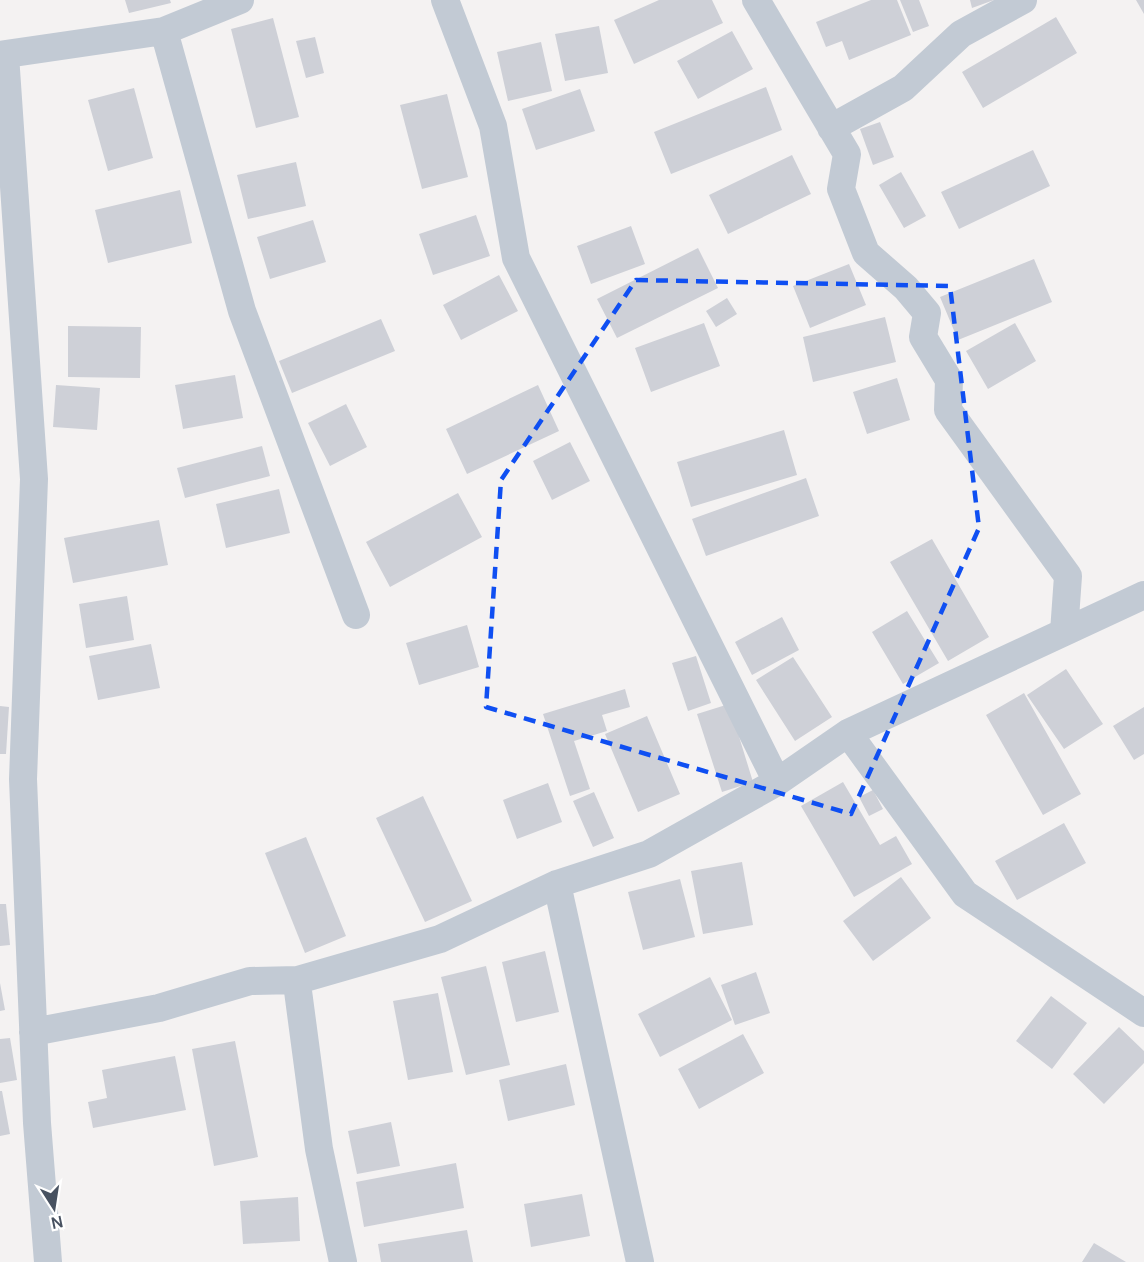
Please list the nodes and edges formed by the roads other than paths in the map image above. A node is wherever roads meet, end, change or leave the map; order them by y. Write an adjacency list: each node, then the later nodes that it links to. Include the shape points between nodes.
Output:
1 (240, 0): 5 (street)
2 (446, 0): 12 (street, via 494,126 516,258)
3 (756, 0): 7 (street)
4 (1023, 0): 7 (street, via 961,34 903,88)
5 (164, 31): 6 (street); 9 (street, via 242,311)
6 (3, 55): 16 (street, via 34,478 23,779)
7 (831, 128): 10 (street, via 847,154 842,189 866,253 906,288 927,313 923,337 949,380 948,410 1068,576)
8 (1144, 595): 10 (street)
9 (356, 615)
10 (1064, 632): 11 (street)
11 (848, 733): 12 (street); 15 (street, via 965,894)
12 (777, 782): 13 (street, via 649,854)
13 (557, 884): 14 (street, via 440,939); 19 (street)
14 (298, 980): 16 (street, via 250,981 159,1008); 18 (street, via 319,1149)
15 (1144, 1013)
16 (33, 1032): 17 (street)
17 (48, 1262)
18 (343, 1262)
19 (640, 1262)

